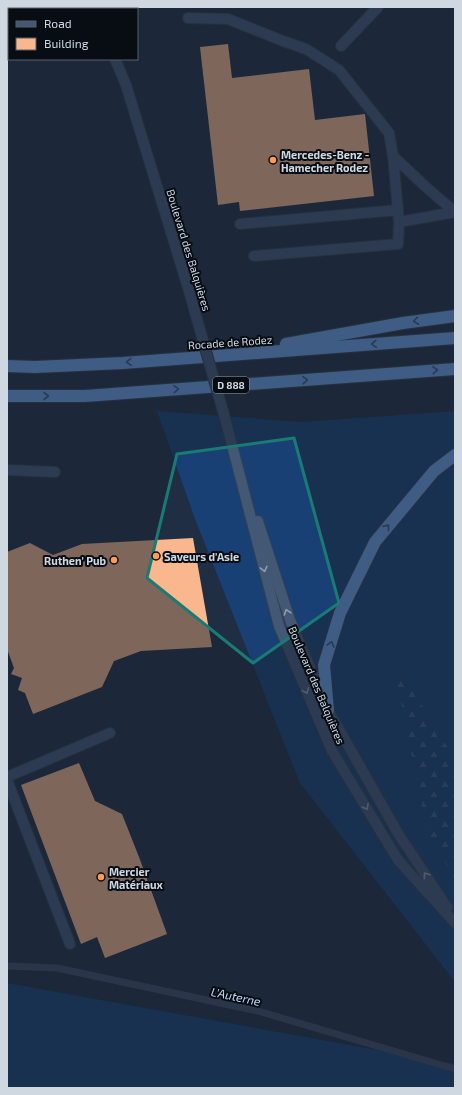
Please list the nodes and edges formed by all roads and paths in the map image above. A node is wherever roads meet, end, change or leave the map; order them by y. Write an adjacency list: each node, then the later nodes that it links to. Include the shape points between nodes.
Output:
1 (378, 7): 3 (street)
2 (188, 18): 7 (street, via 228,19 306,49 339,70 389,133)
3 (341, 46)
4 (115, 60): 6 (street, Boulevard des Balquières)
5 (122, 60): 6 (street, Boulevard des Balquières)
6 (126, 85): 19 (street, Boulevard des Balquières, bridge)
7 (393, 156): 8 (street); 9 (street)
8 (398, 210): 10 (street); 11 (street)
9 (455, 212): 10 (street)
10 (399, 222): 12 (street, via 398,244)
11 (240, 224)
12 (254, 256)
13 (455, 316): 15 (highway, one-way to 15)
14 (455, 338): 15 (highway, Rocade de Rodez, one-way to 15)
15 (224, 356): 16 (highway, Rocade de Rodez, one-way to 16)
16 (7, 366)
17 (455, 369): 18 (highway, D 888, one-way to 17, via 85,396)
18 (7, 396)
19 (226, 422): 23 (street, Boulevard des Balquières, one-way to 19, via 290,620); 28 (street, Boulevard des Balquières, one-way to 28, via 279,626 332,751 398,860)
20 (455, 455): 23 (highway, one-way to 20, via 324,665 340,613 375,542 434,471)
21 (7, 470): 22 (street)
22 (55, 472)
23 (328, 710): 27 (street, Boulevard des Balquières, one-way to 23, via 399,835)
24 (110, 733): 25 (street)
25 (7, 777)
26 (7, 780): 29 (street)
27 (455, 919)
28 (455, 923)
29 (70, 944)

